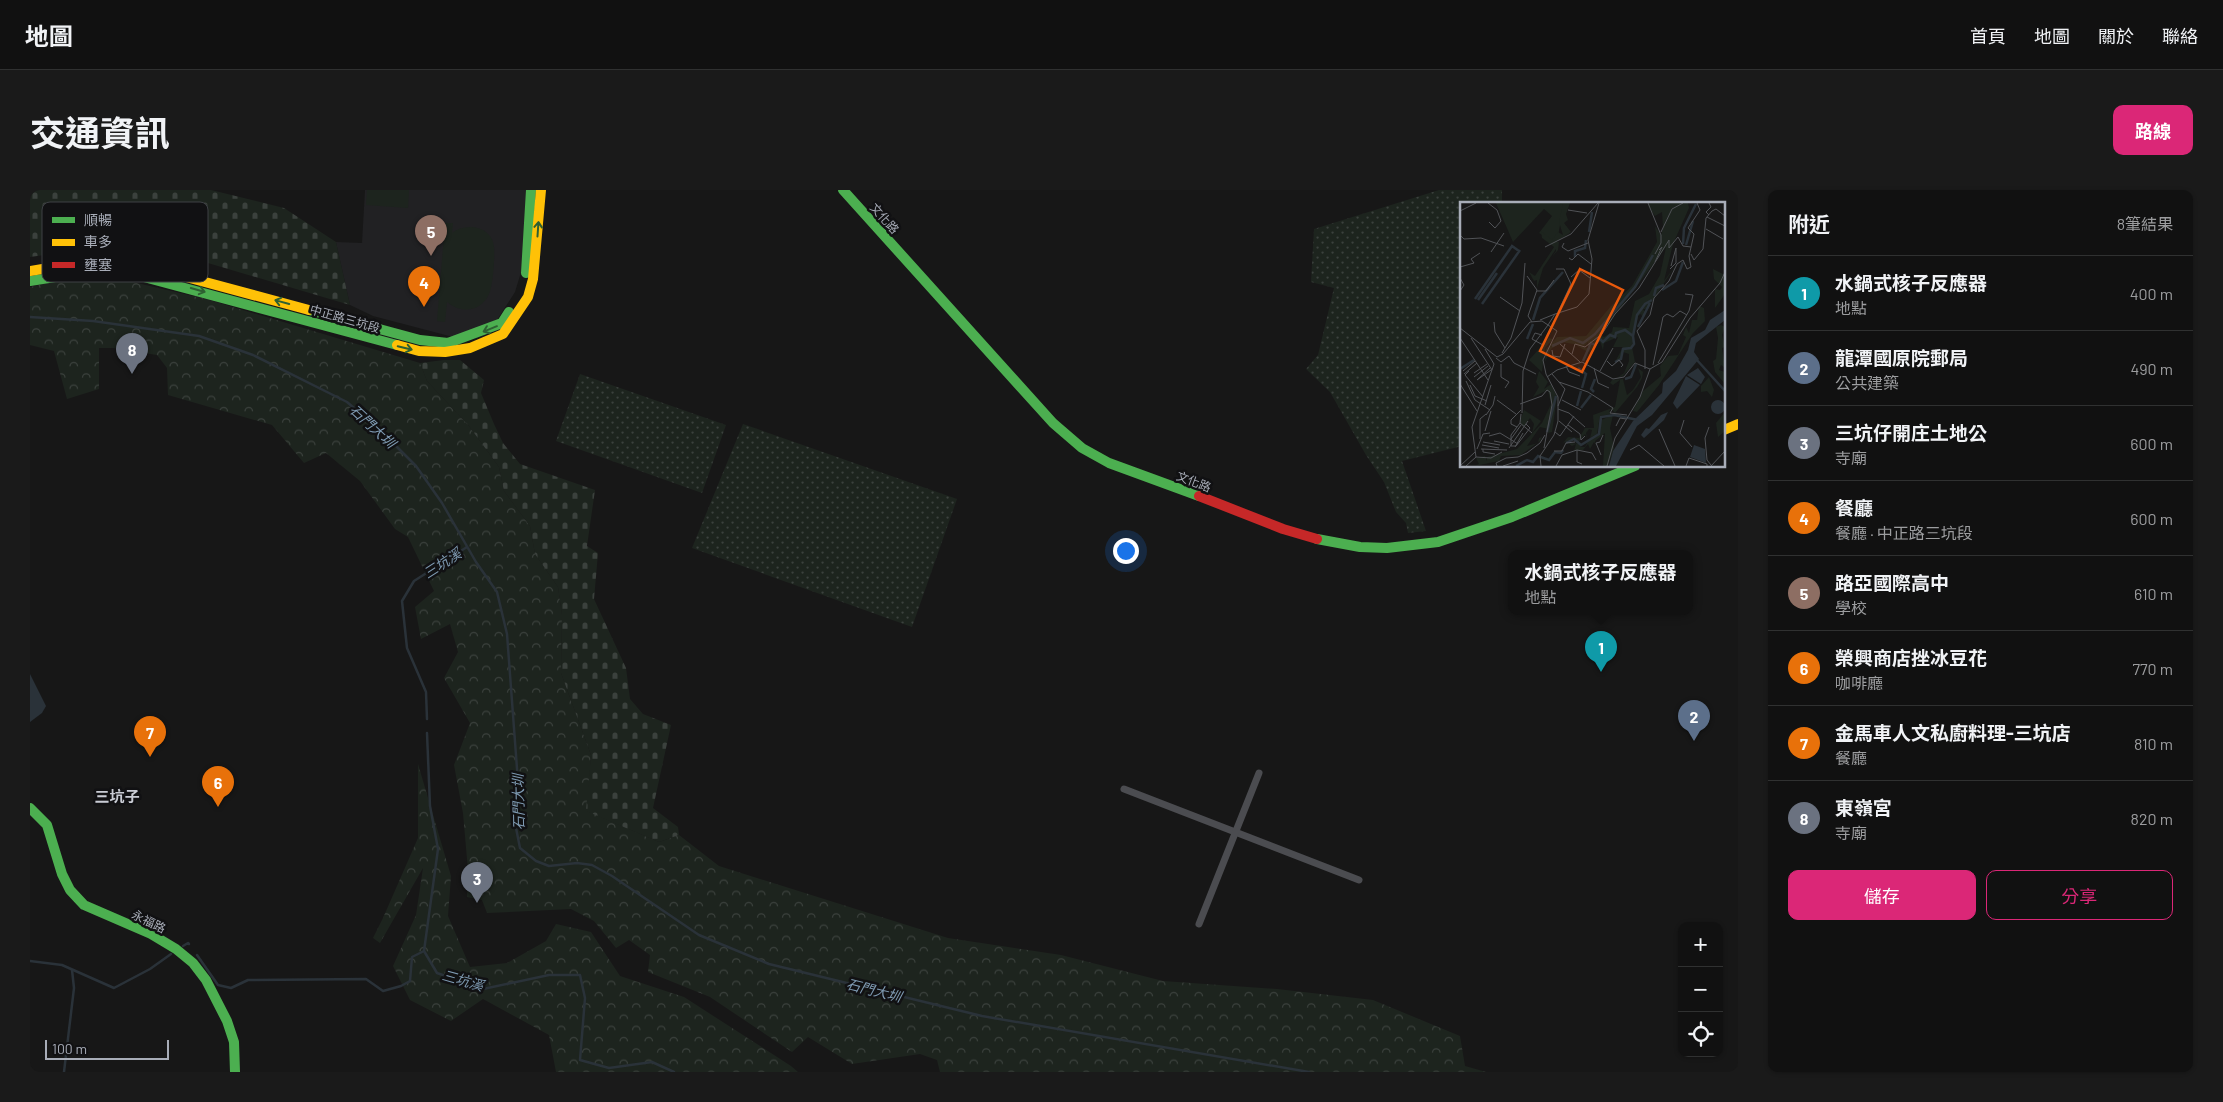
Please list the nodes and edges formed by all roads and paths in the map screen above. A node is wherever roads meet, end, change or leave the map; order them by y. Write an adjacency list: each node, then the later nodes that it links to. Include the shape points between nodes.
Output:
1 (531, 190): 5 (main road, 中正路三坑段, one-way to 5, via 527,270 522,294 502,323 448,343 420,340)
2 (541, 190): 4 (main road, 中正路三坑段, one-way to 2, via 419,351 445,352 470,348 503,334 528,297 533,279)
3 (843, 190): 8 (main road, 文化路, via 1047,416 1083,449 1114,464 1298,534 1365,548 1434,544 1495,525)
4 (163, 282)
5 (205, 282)
6 (1738, 424): 7 (main road)
7 (1726, 429)
8 (1630, 468)
9 (1259, 773): 12 (street)
10 (1124, 789): 12 (street)
11 (30, 808): 15 (main road, 永福路, via 47,826 62,874 70,890 84,905 151,934 193,963 206,980 227,1021 234,1042)
12 (1235, 832): 13 (street); 14 (street)
13 (1359, 880)
14 (1199, 924)
15 (235, 1072)

